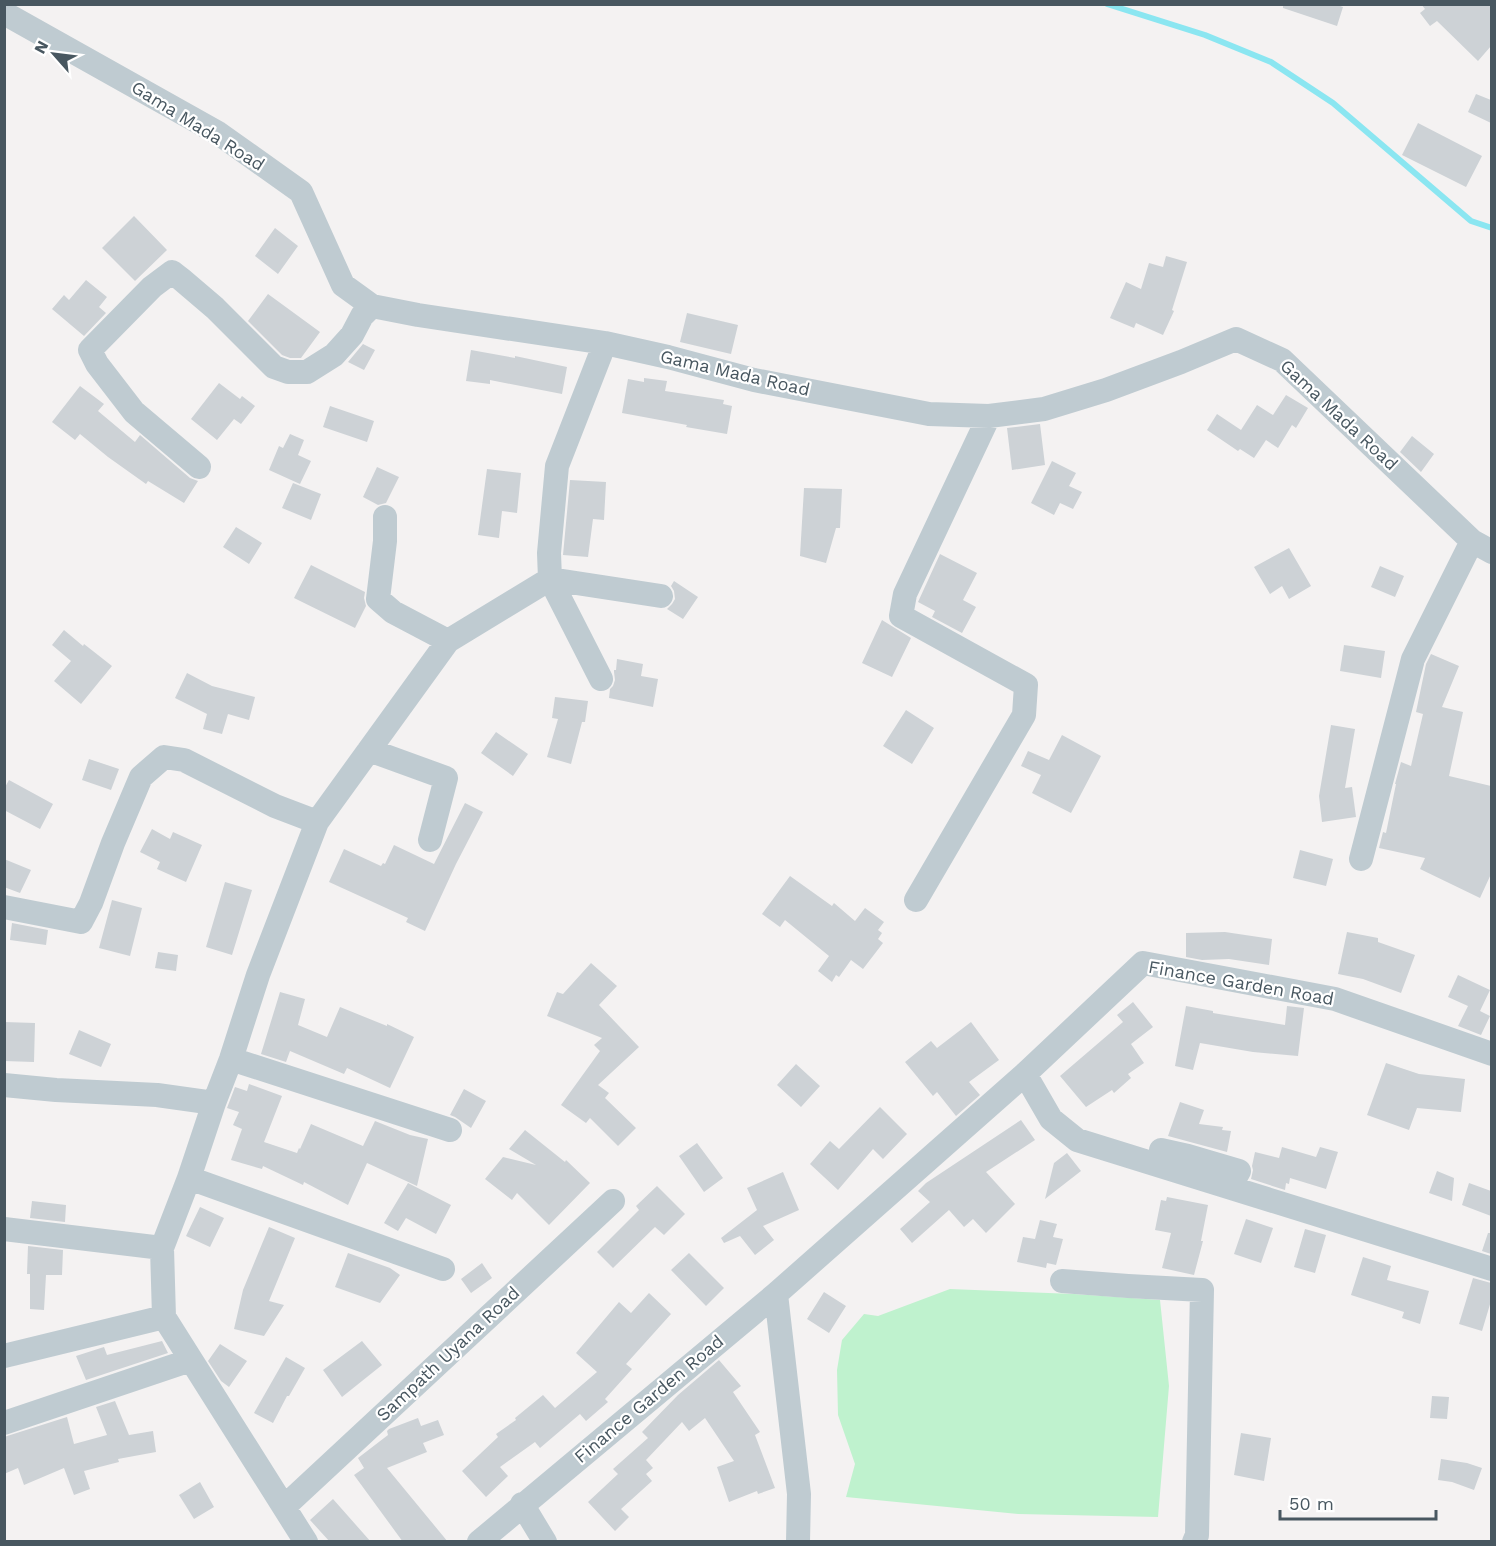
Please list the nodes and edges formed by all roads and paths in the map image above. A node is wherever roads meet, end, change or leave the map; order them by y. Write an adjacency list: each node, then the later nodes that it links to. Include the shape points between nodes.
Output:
1 (4, 13): 2 (street, Gama Mada Road, via 218,133 301,192 343,285)
2 (372, 306): 3 (street, Gama Mada Road); 5 (street, via 334,355 307,372 288,372 274,367 172,272 152,287 90,350 96,364 134,412)
3 (604, 343): 4 (street, Gama Mada Road, via 754,380 929,414); 8 (street, via 557,466)
4 (989, 416): 7 (street, Gama Mada Road, via 1044,409 1096,393 1236,339 1282,360); 16 (street, via 905,594 901,616 1026,685 1023,715)
5 (199, 467)
6 (385, 517): 10 (street, via 378,599 393,612)
7 (1482, 547): 15 (street, via 1413,659)
8 (550, 579): 9 (street); 10 (street); 11 (street)
9 (661, 596)
10 (448, 640): 12 (street)
11 (601, 679)
12 (369, 750): 13 (street); 14 (street, via 446,778)
13 (317, 822): 17 (street, via 275,806 184,760 164,757 141,777 81,922); 19 (street, via 258,975)
14 (430, 840)
15 (1361, 859)
16 (916, 900)
17 (4, 907)
18 (1491, 1054): 20 (street, Finance Garden Road, via 1335,999 1143,963)
19 (231, 1059): 22 (street); 23 (street)
20 (1025, 1074): 26 (street, via 1051,1119 1077,1140); 33 (street, Finance Garden Road)
21 (4, 1085): 22 (street, via 157,1095)
22 (214, 1103): 25 (street)
23 (450, 1130)
24 (1161, 1150): 26 (street, via 1239,1171)
25 (189, 1178): 29 (street); 30 (street)
26 (1230, 1187): 31 (street)
27 (612, 1201): 39 (street, Sampath Uyana Road)
28 (4, 1229): 29 (street)
29 (162, 1248): 34 (street)
30 (442, 1269)
31 (1491, 1269)
32 (1062, 1281): 44 (street, via 1202,1290)
33 (776, 1294): 38 (street, Finance Garden Road); 43 (street, via 799,1494)
34 (164, 1317): 35 (street); 36 (street)
35 (4, 1356)
36 (191, 1360): 37 (street); 39 (street)
37 (4, 1423)
38 (522, 1504): 41 (street, Finance Garden Road); 42 (street)
39 (284, 1507): 40 (street)
40 (306, 1542)
41 (479, 1542)
42 (545, 1542)
43 (798, 1542)
44 (1194, 1542)

